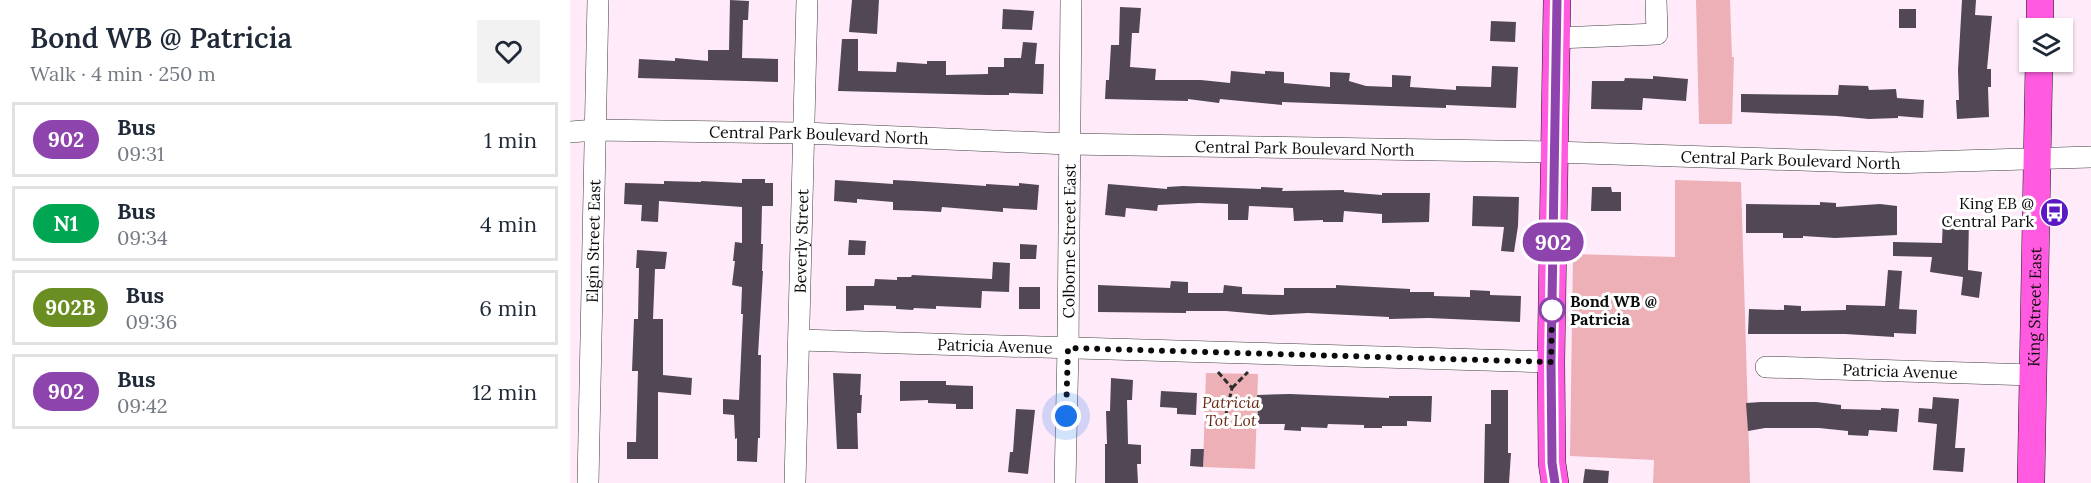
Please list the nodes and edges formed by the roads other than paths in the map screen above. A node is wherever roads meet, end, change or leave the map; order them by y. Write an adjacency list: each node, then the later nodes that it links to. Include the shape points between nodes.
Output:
1 (598, 0): 10 (street, Elgin Street East)
2 (807, 0): 12 (street, Beverly Street)
3 (1071, 0): 13 (street, Colborne Street East)
4 (1557, 0): 8 (main road)
5 (1656, 0): 8 (street, via 1658,34)
6 (2040, 0): 7 (main road)
7 (2040, 18)
8 (1557, 38): 14 (main road)
9 (2039, 72): 16 (main road, King Street East)
10 (595, 130): 11 (street, Central Park Boulevard North); 12 (street, Central Park Boulevard North); 22 (street, Elgin Street East)
11 (570, 132)
12 (804, 133): 13 (street, Central Park Boulevard North); 17 (street, Beverly Street)
13 (1068, 144): 14 (street, Central Park Boulevard North); 18 (street, Colborne Street East)
14 (1554, 153): 16 (street, Central Park Boulevard North, via 1891,163); 19 (main road)
15 (2091, 157): 16 (street, Central Park Boulevard North)
16 (2038, 158): 21 (main road, King Street East)
17 (799, 340): 18 (street, Patricia Avenue); 23 (street, Beverly Street)
18 (1068, 348): 19 (street, Patricia Avenue); 24 (street, Colborne Street East)
19 (1551, 362): 25 (main road)
20 (1766, 367): 21 (street, Patricia Avenue)
21 (2033, 375): 26 (main road, King Street East)
22 (588, 483)
23 (795, 483)
24 (1065, 483)
25 (1555, 483)
26 (2031, 483)

